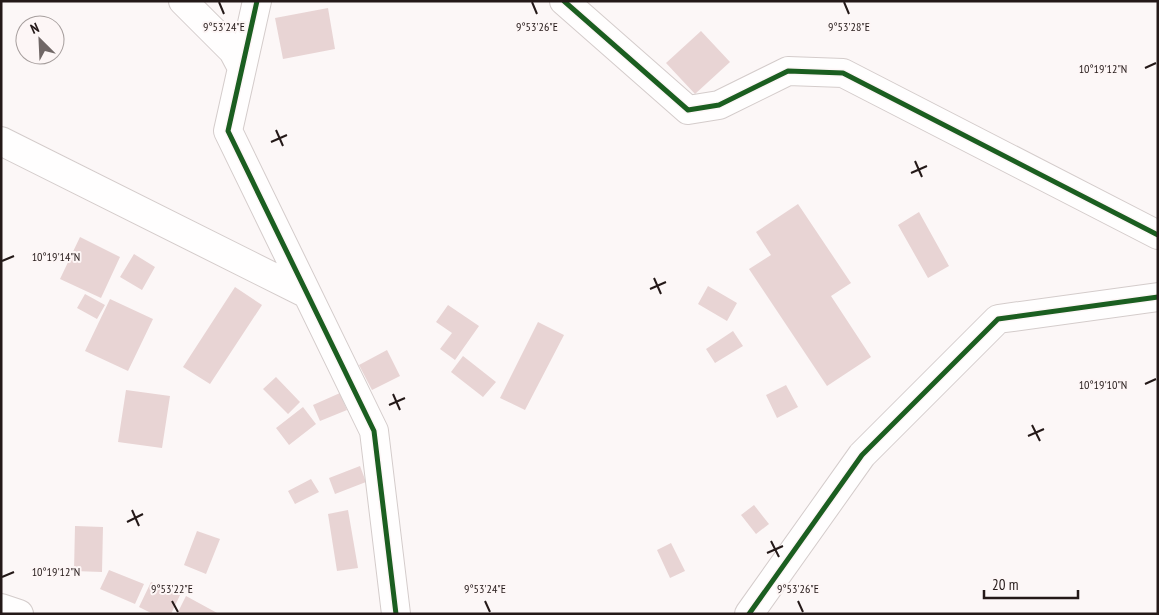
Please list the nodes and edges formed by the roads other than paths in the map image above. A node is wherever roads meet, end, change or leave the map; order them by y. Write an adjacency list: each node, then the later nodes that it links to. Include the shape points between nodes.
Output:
1 (183, 1): 4 (street, via 233,51)
2 (257, 1): 4 (street)
3 (564, 1): 6 (street, via 688,110 719,105 788,71 843,73)
4 (242, 68): 7 (street, via 228,131)
5 (1, 141): 7 (street)
6 (1158, 235)
7 (307, 294): 11 (street, via 374,431)
8 (1158, 297): 12 (street, via 998,319 862,455)
9 (1, 608): 10 (street)
10 (19, 614)
11 (396, 614)
12 (750, 614)

